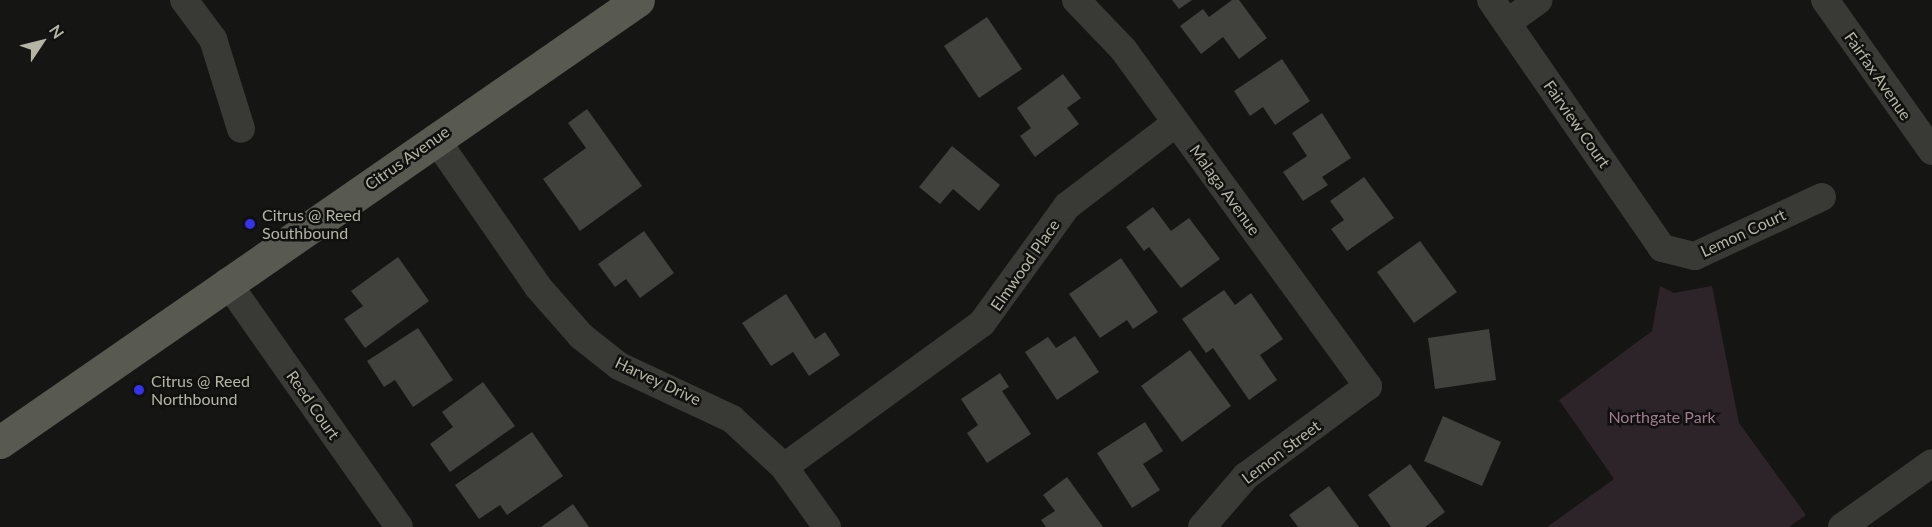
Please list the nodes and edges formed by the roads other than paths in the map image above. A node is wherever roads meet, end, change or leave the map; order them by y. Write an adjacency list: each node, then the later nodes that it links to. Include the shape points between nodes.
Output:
1 (184, 0): 9 (street, via 213,39)
2 (638, 0): 10 (main road, Citrus Avenue)
3 (1076, 0): 8 (street, Malaga Avenue, via 1123,49)
4 (1491, 0): 7 (street, Fairview Court)
5 (1539, 0): 7 (street)
6 (1825, 0): 11 (street, Fairfax Avenue)
7 (1507, 23): 13 (street, Fairview Court)
8 (1176, 123): 15 (street, Malaga Avenue); 18 (street, Elmwood Place, via 1067,206 982,323)
9 (241, 129)
10 (435, 138): 14 (main road, Citrus Avenue); 18 (street, Harvey Drive, via 538,287 581,336 619,366 732,419)
11 (1932, 151)
12 (1822, 197): 13 (street, Lemon Court, via 1695,256)
13 (1662, 248)
14 (227, 282): 16 (main road, Citrus Avenue); 20 (street, Reed Court)
15 (1368, 386): 22 (street, Lemon Street, via 1246,476)
16 (0, 442)
17 (1932, 463): 19 (street)
18 (784, 468): 21 (street, Harvey Drive)
19 (1846, 526)
20 (399, 527)
21 (827, 527)
22 (1202, 527)

